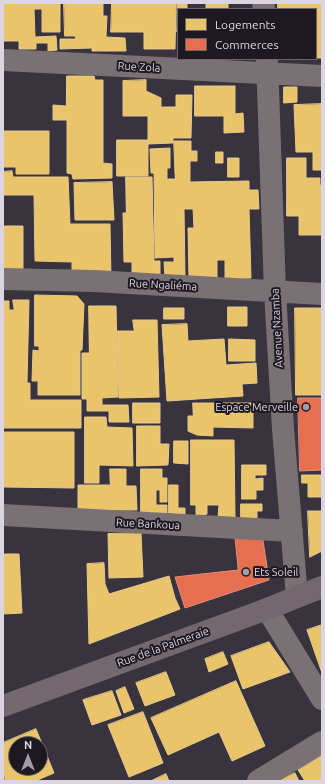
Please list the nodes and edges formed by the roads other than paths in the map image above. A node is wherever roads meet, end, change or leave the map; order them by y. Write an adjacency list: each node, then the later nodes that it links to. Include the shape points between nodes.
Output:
1 (3, 60): 2 (street, Rue Zola)
2 (267, 66): 3 (street, Rue Zola); 5 (street, Avenue Nzamba)
3 (322, 76)
4 (3, 278): 5 (street, Rue Ngaliéma)
5 (275, 292): 6 (street, Rue Ngaliéma); 8 (street, Avenue Nzamba)
6 (322, 294)
7 (3, 515): 8 (street, Rue Bankoua)
8 (292, 531): 10 (street, Avenue Nzamba)
9 (322, 587): 10 (main road, Rue de la Palmeraie)
10 (297, 597): 11 (main road, Rue de la Palmeraie)
11 (267, 609): 12 (street); 13 (main road, Rue de la Palmeraie)
12 (322, 699)
13 (3, 706)
14 (322, 742): 15 (street)
15 (258, 781)

